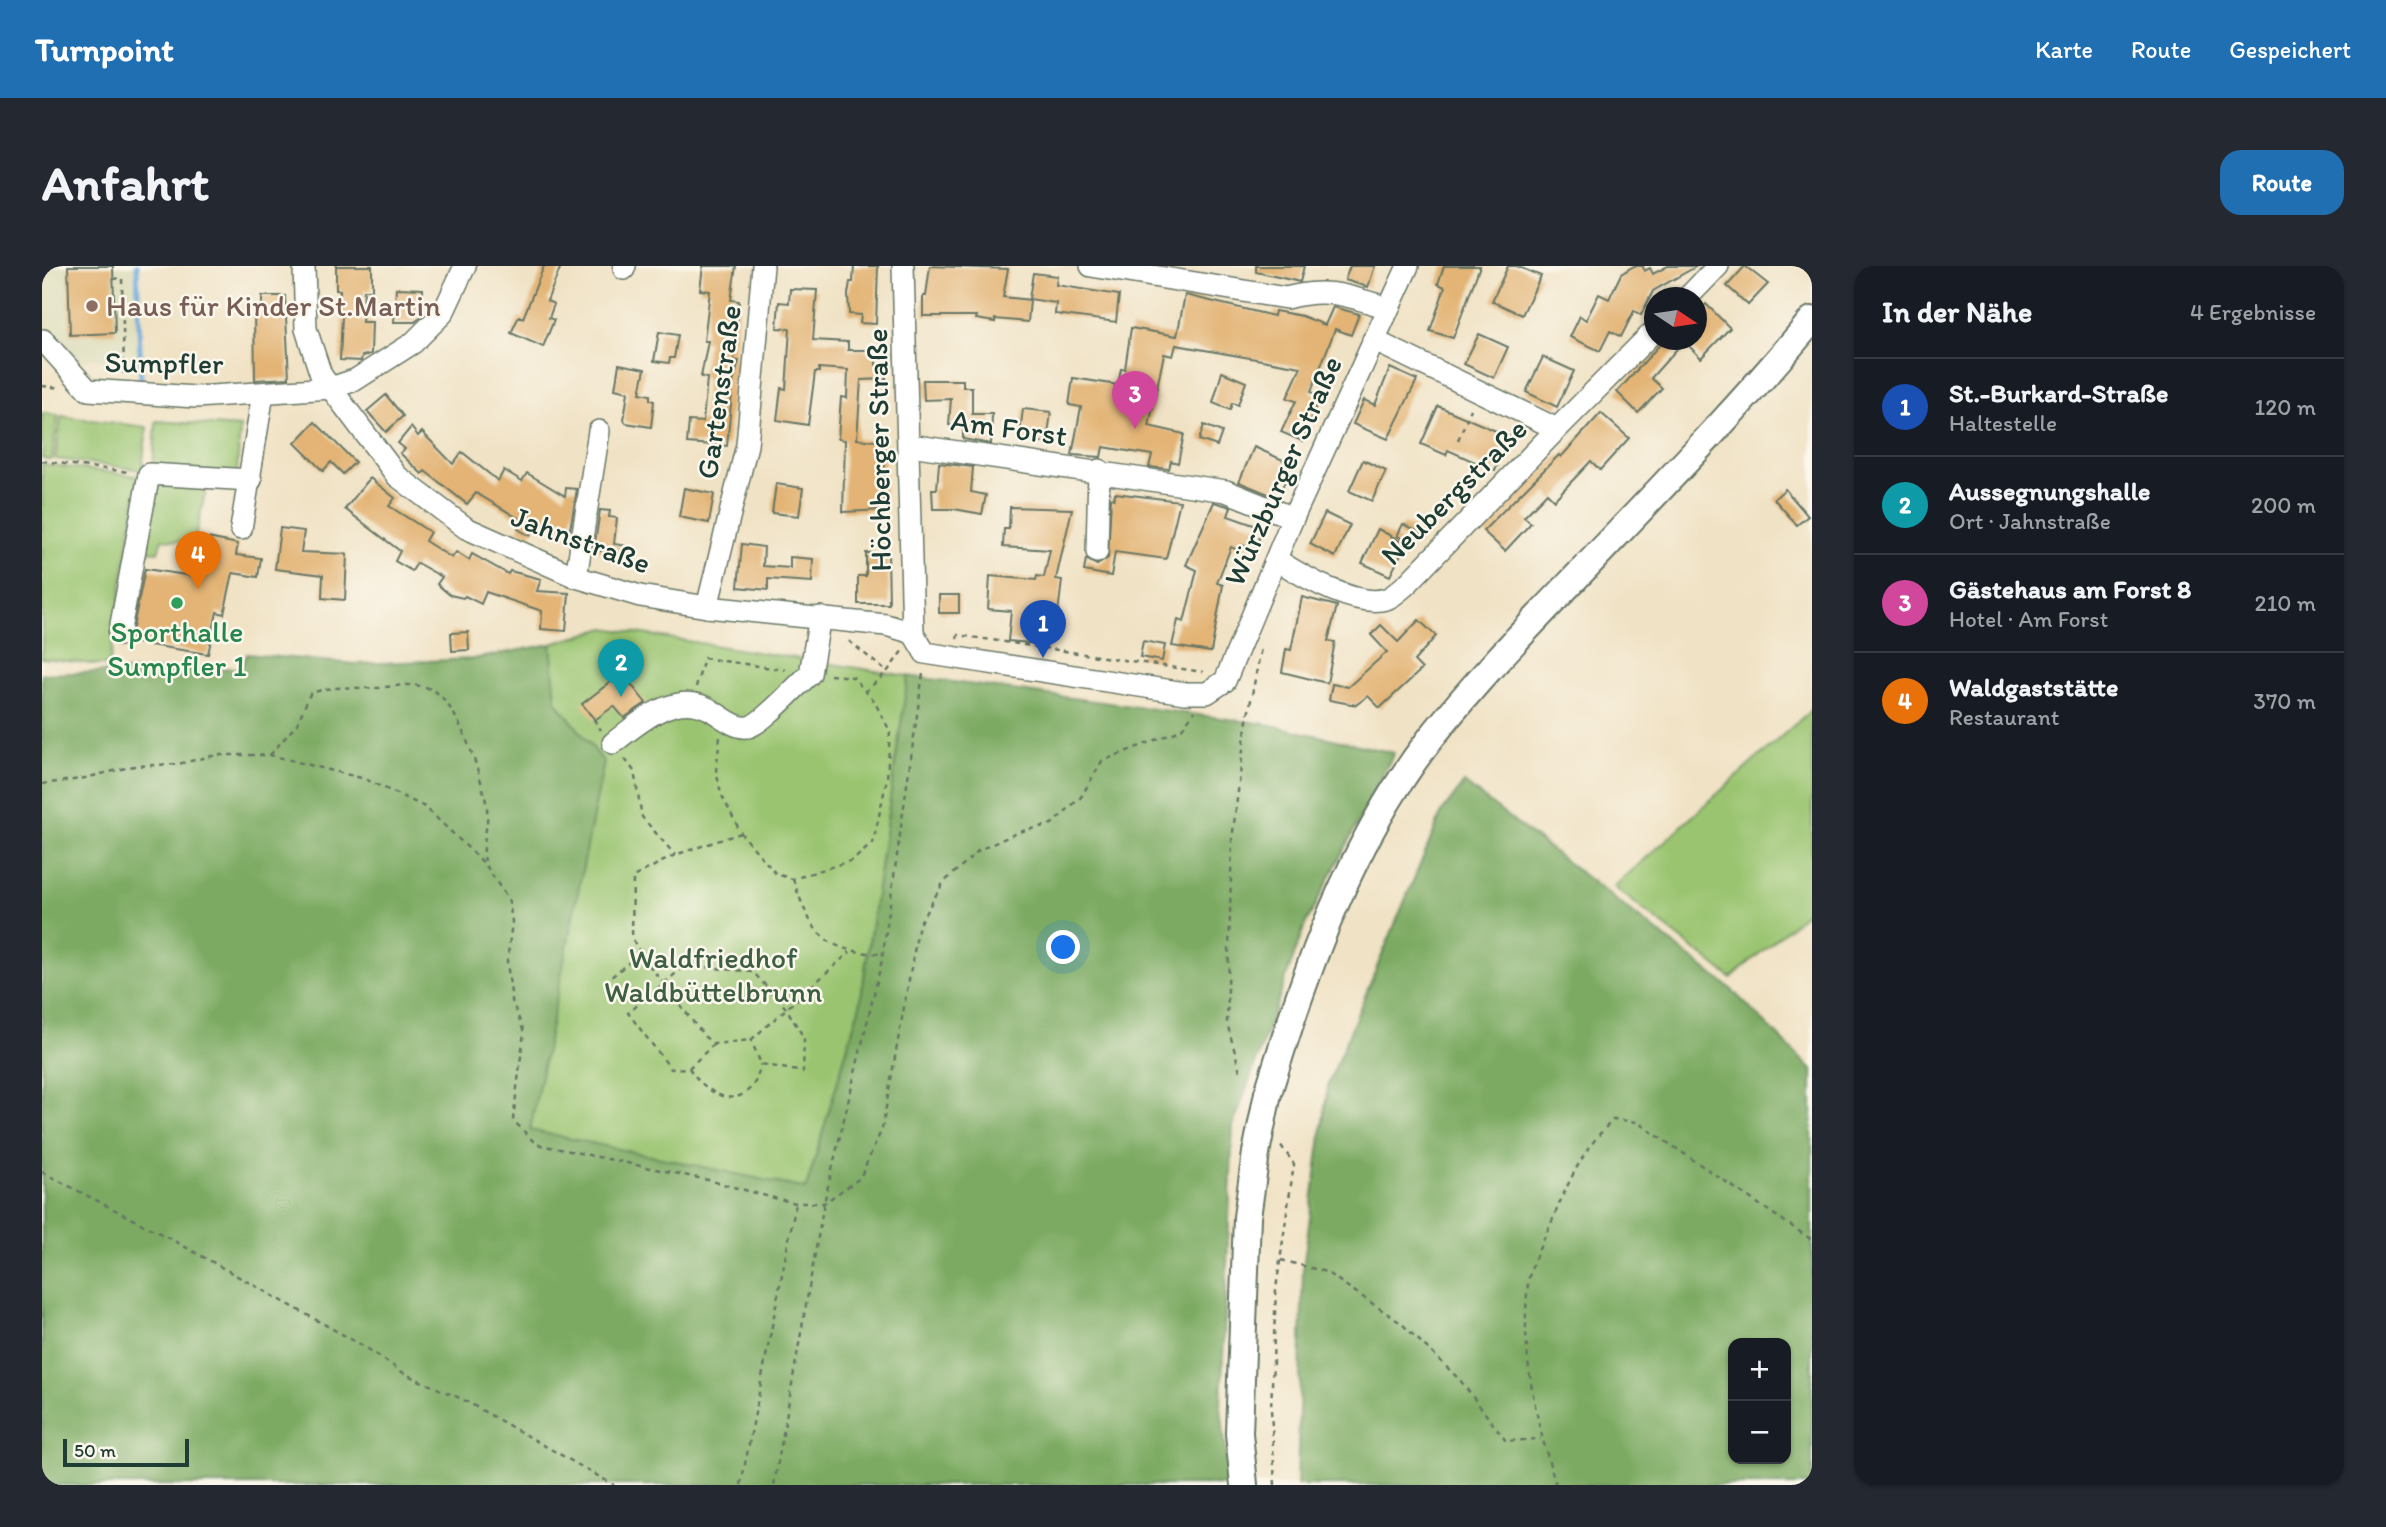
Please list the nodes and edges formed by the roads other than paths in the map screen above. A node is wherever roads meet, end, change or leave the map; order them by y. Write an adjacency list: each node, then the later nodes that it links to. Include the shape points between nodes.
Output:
1 (304, 266): 15 (street, Jahnstraße, via 306,329 321,375)
2 (465, 266): 15 (street, Sumpfler, via 443,313 414,344 355,380)
3 (763, 266): 27 (street, Gartenstraße, via 747,444)
4 (903, 266): 19 (street, Höchberger Straße)
5 (1091, 266): 8 (street)
6 (1408, 266): 10 (street, Würzburger Straße)
7 (1718, 266): 9 (street)
8 (1168, 271): 10 (street, via 1286,298 1313,291 1336,293)
9 (1698, 287)
10 (1388, 308): 13 (street, Würzburger Straße)
11 (1812, 320): 32 (main road, bridge, via 1699,449 1483,676 1424,748 1349,877 1318,946 1268,1093 1268,1148 1247,1217 1239,1433)
12 (43, 340): 16 (street, Sumpfler, via 88,390 196,397)
13 (1373, 340): 17 (street, Neubergstraße); 22 (street, Würzburger Straße)
14 (1644, 341): 17 (street, Neubergstraße)
15 (331, 388): 16 (street, Sumpfler); 26 (street, Jahnstraße, via 397,476 466,528)
16 (263, 393): 21 (street, Sumpfler)
17 (1557, 429): 25 (street, Neubergstraße, via 1408,583 1387,599 1363,601)
18 (598, 432): 26 (street)
19 (910, 445): 20 (street, Am Forst); 29 (street, Höchberger Straße)
20 (1099, 470): 22 (street, Am Forst, via 1226,491); 24 (street, Am Forst)
21 (251, 480): 23 (street, Sumpfler); 30 (street, via 149,474)
22 (1293, 517): 25 (street, Würzburger Straße)
23 (241, 529)
24 (1097, 552)
25 (1276, 560): 29 (street, Würzburger Straße, via 1225,681 1207,693 925,653)
26 (576, 577): 27 (street, Jahnstraße, via 640,596)
27 (708, 607): 28 (street, Jahnstraße)
28 (820, 617): 29 (street, Jahnstraße); 31 (street, via 810,674 760,723 746,727 691,704 657,709)
29 (913, 633)
30 (119, 635)
31 (612, 743)
32 (1244, 1485)

